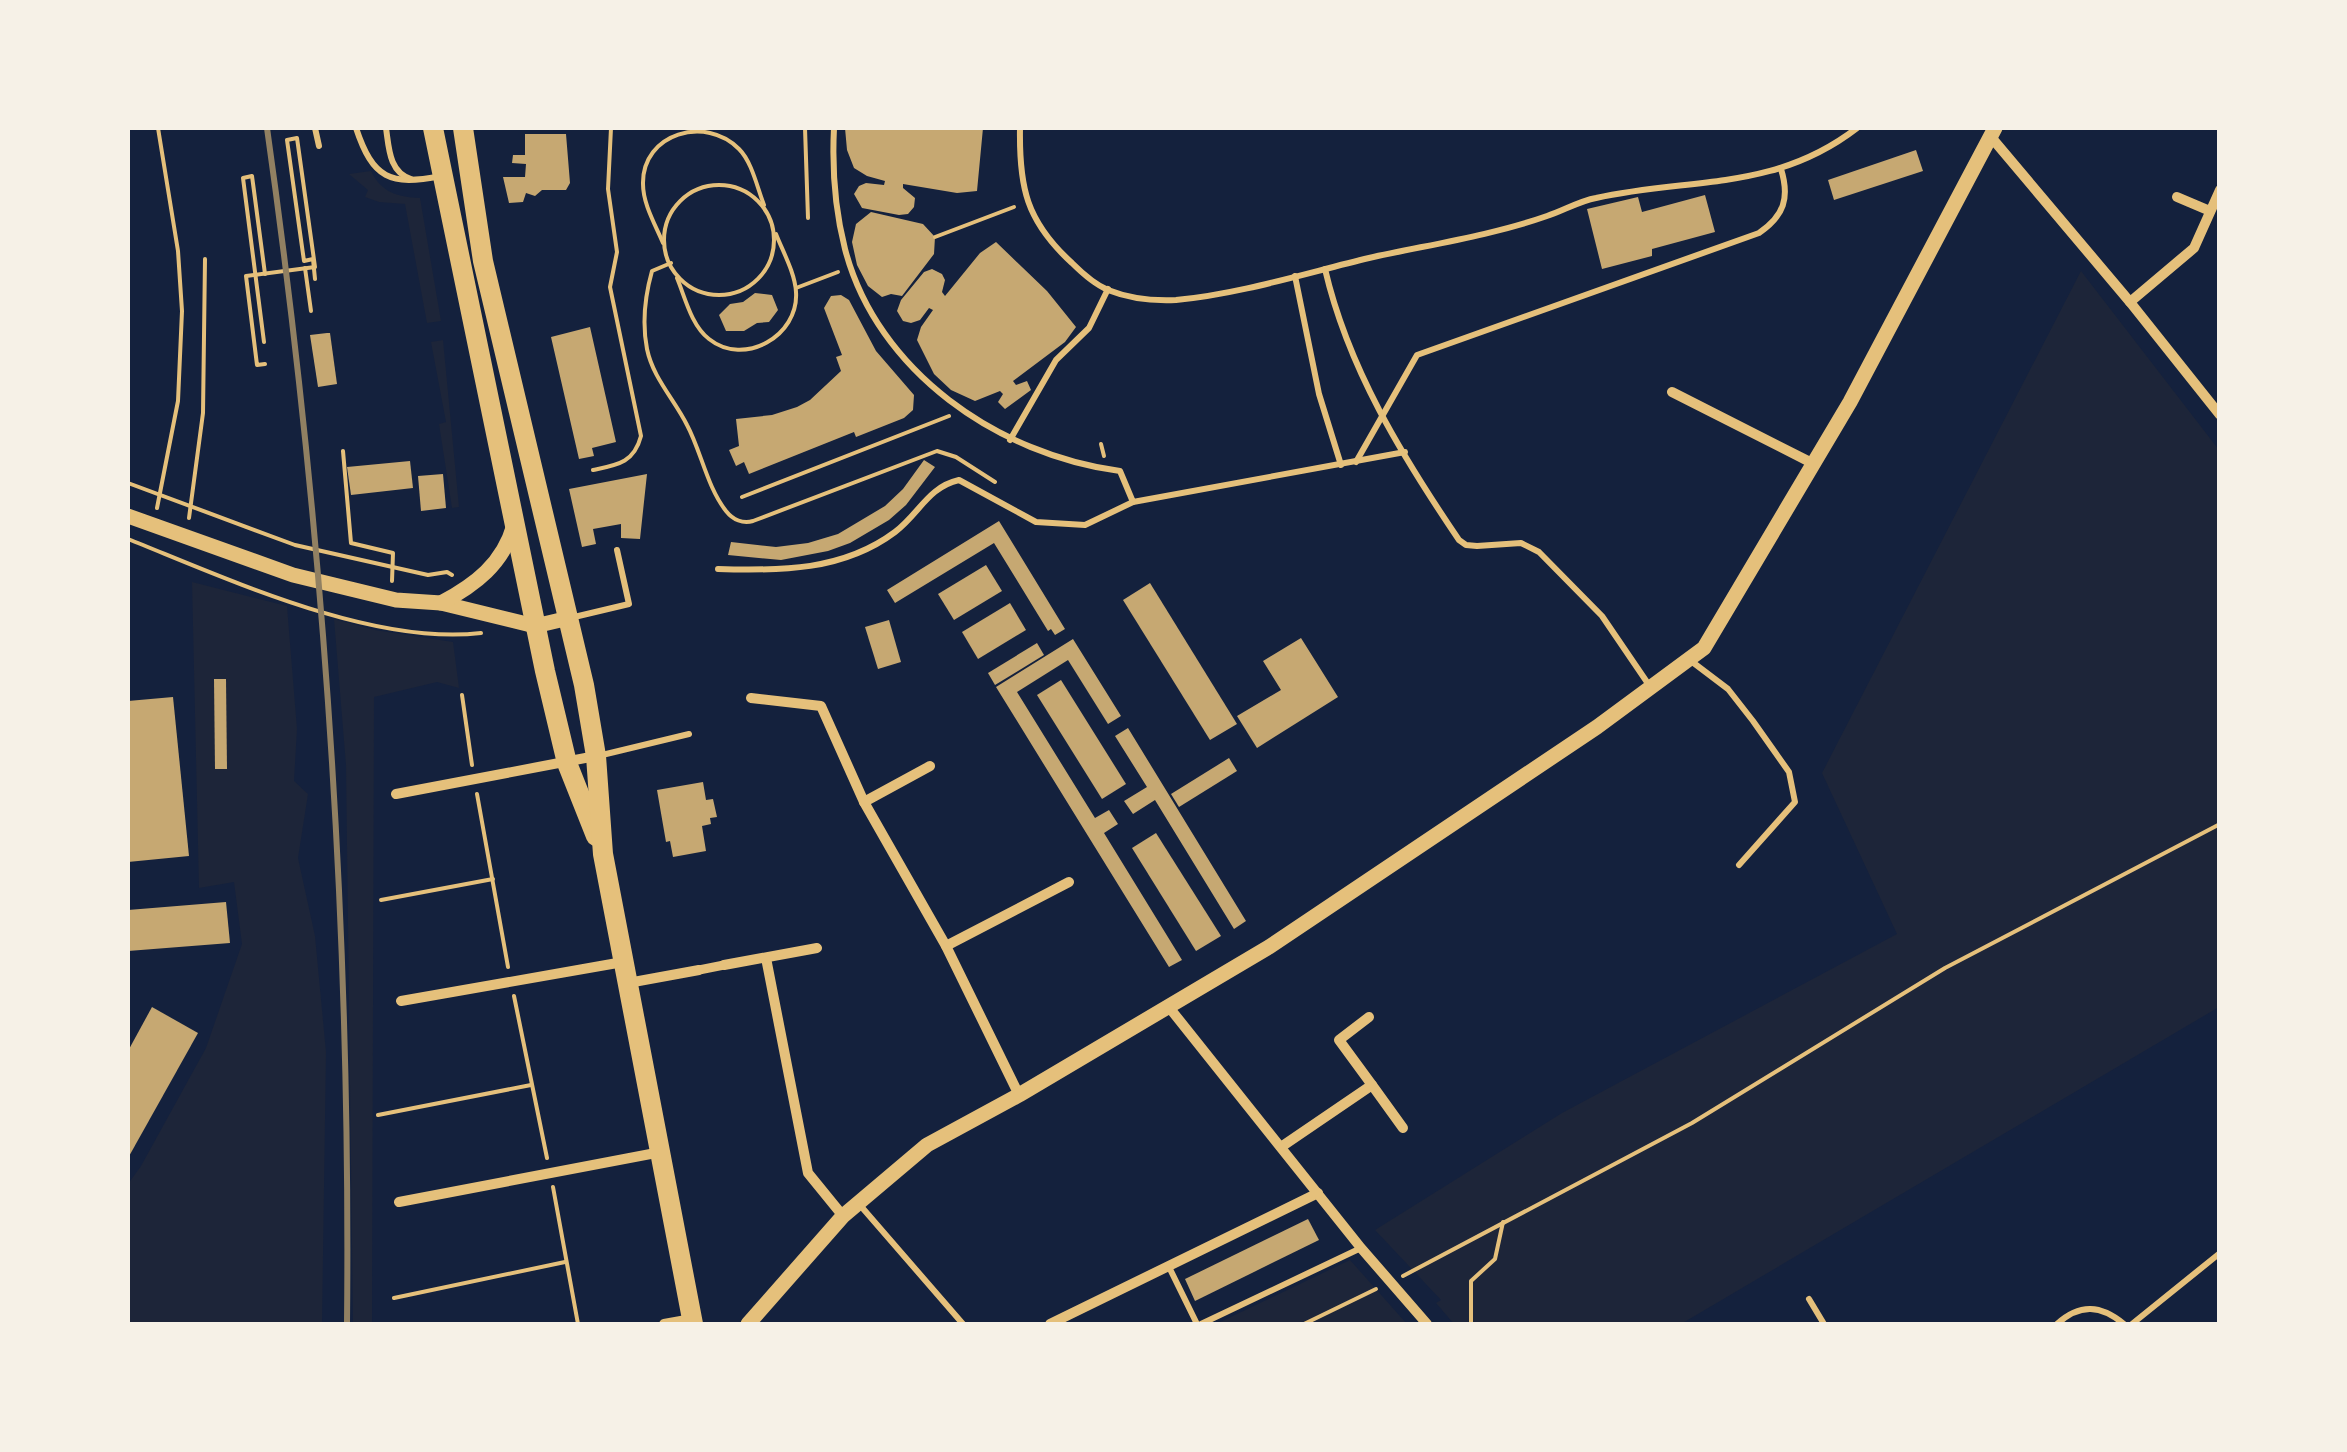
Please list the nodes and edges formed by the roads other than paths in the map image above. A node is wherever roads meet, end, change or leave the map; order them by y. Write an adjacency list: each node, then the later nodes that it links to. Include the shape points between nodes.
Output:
1 (315, 128): 10 (lane)
2 (356, 128): 13 (lane, via 369,157 389,178)
3 (386, 128): 13 (lane, via 394,167)
4 (433, 128): 12 (highway)
5 (462, 128): 35 (highway, via 484,261)
6 (834, 128): 24 (lane, via 837,201 851,267 884,329 918,372 962,411)
7 (1020, 128): 19 (lane, via 1019,166 1039,227)
8 (1856, 128): 11 (lane)
9 (1993, 132): 20 (street); 27 (street)
10 (319, 146)
11 (1780, 169): 17 (lane, via 1594,198 1544,217); 22 (lane, via 1785,205 1759,234 1417,355)
12 (442, 176): 13 (lane); 31 (highway)
13 (417, 180)
14 (2220, 190): 16 (street)
15 (2177, 197): 16 (street)
16 (2210, 211): 20 (street, via 2194,248)
17 (1325, 268): 18 (lane); 22 (lane, via 1354,363)
18 (1295, 276): 19 (lane, via 1170,300); 28 (lane)
19 (1108, 290): 24 (lane, via 1089,328 1056,360)
20 (2130, 302): 23 (street)
21 (1672, 392): 27 (street)
22 (1383, 415): 25 (lane); 26 (lane)
23 (2220, 416)
24 (1010, 440): 29 (lane, via 1044,455 1120,471)
25 (1405, 452): 26 (lane); 38 (lane, via 1459,540 1521,544 1540,552 1602,616)
26 (1356, 462): 28 (lane)
27 (1814, 464): 37 (street, via 1716,633)
28 (1341, 465): 29 (lane)
29 (1134, 502): 33 (lane, via 1085,525 1036,522 959,480 943,484 895,532 856,554 784,571)
30 (128, 516): 34 (street, via 293,575)
31 (514, 524): 34 (street, via 507,548 472,586); 36 (highway)
32 (617, 550): 35 (lane, via 629,604)
33 (718, 569)
34 (440, 603): 36 (street)
35 (569, 618): 36 (street); 41 (highway)
36 (535, 626): 42 (highway)
37 (1690, 661): 38 (street); 47 (lane, via 1728,689 1789,772 1794,802)
38 (1651, 690): 57 (street, via 1270,948)
39 (751, 698): 45 (street, via 821,706)
40 (689, 734): 41 (lane)
41 (596, 756): 42 (street); 46 (highway)
42 (567, 763): 44 (street); 46 (highway)
43 (930, 766): 45 (street)
44 (396, 794)
45 (864, 802): 49 (street)
46 (603, 854): 52 (highway)
47 (1739, 864)
48 (1069, 882): 49 (street)
49 (946, 946): 60 (street)
50 (817, 948): 51 (street)
51 (766, 958): 53 (street); 67 (street, via 808,1173)
52 (623, 962): 55 (highway); 56 (street)
53 (724, 965): 54 (street)
54 (699, 970): 55 (street)
55 (628, 984): 63 (highway)
56 (400, 1001)
57 (1168, 1006): 60 (street); 62 (street)
58 (1369, 1017): 59 (street, via 1339,1040)
59 (1372, 1085): 61 (street); 62 (street)
60 (1019, 1095): 66 (street, via 928,1145)
61 (1403, 1128)
62 (1281, 1147): 64 (street)
63 (661, 1152): 65 (street); 72 (highway)
64 (1318, 1194): 68 (street); 70 (street)
65 (399, 1202)
66 (858, 1203): 67 (street); 75 (lane)
67 (842, 1216): 74 (street)
68 (1361, 1248): 77 (lane); 78 (street)
69 (2220, 1253): 81 (lane)
70 (1170, 1267): 76 (street); 77 (lane)
71 (1809, 1299): 79 (lane)
72 (693, 1321): 73 (street)
73 (664, 1324)
74 (748, 1324)
75 (963, 1324)
76 (1050, 1324)
77 (1199, 1324)
78 (1427, 1324)
79 (1824, 1324)
80 (2057, 1324): 81 (lane, via 2089,1308)
81 (2128, 1324)

